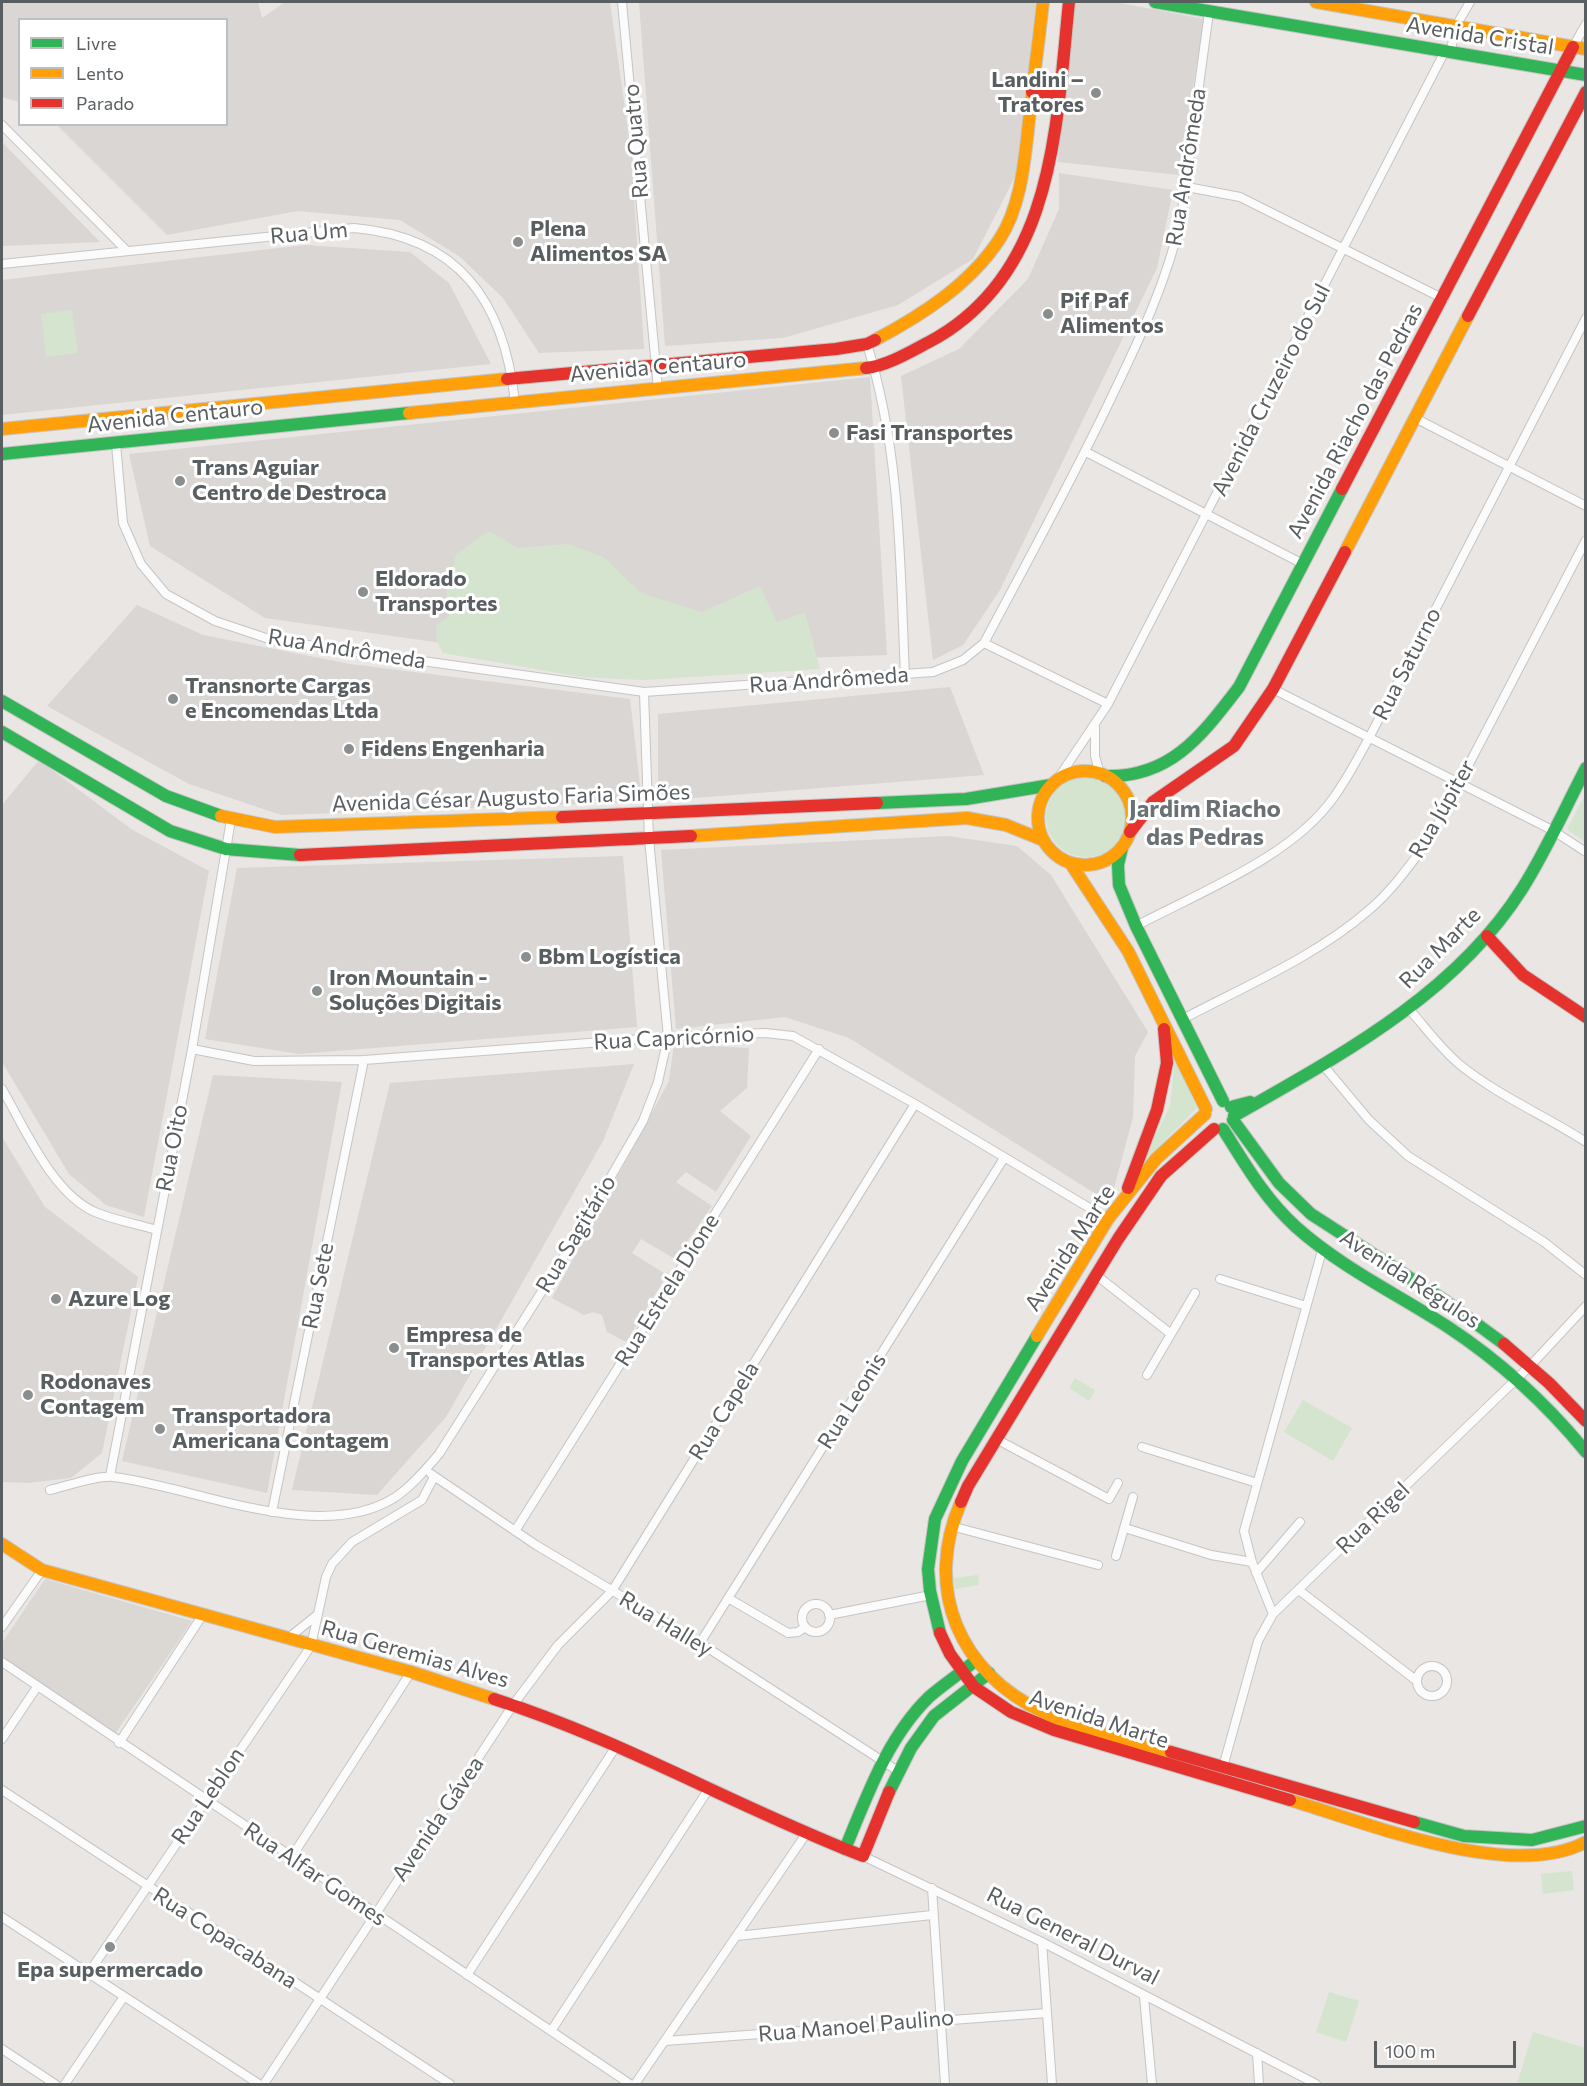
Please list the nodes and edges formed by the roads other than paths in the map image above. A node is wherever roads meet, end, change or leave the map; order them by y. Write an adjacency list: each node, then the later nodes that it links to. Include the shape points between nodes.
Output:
1 (622, 2): 25 (street, Rua Quatro)
2 (1043, 2): 14 (street, Avenida Centauro)
3 (1069, 2): 16 (street, Avenida Centauro)
4 (1155, 2): 7 (street, Avenida Cristal)
5 (1316, 2): 9 (street, Avenida Cristal)
6 (1470, 2): 9 (street, Avenida Cruzeiro do Sul)
7 (1211, 7): 11 (street, Avenida Cristal); 18 (street, Rua Andrômeda)
8 (1586, 24): 10 (street, Avenida Riacho das Pedras)
9 (1456, 26): 10 (street, Avenida Cristal); 11 (street, Avenida Cruzeiro do Sul)
10 (1579, 48): 12 (street, Avenida Riacho das Pedras)
11 (1447, 54): 12 (street, Avenida Cristal); 19 (street, Avenida Cruzeiro do Sul)
12 (1560, 71): 13 (street, Avenida Cristal); 22 (street, Avenida Riacho das Pedras)
13 (1586, 75)
14 (1032, 92): 16 (street); 24 (street, Avenida Centauro, via 1023,170 1000,239 968,279 909,322)
15 (1586, 92): 30 (street)
16 (1058, 93): 26 (street, Avenida Centauro, via 1049,173 1025,243 1008,274 972,313 921,347)
17 (2, 125): 20 (street)
18 (1187, 187): 19 (street, via 1240,197); 33 (street, Rua Andrômeda, via 1175,245 1143,333)
19 (1342, 248): 22 (street); 37 (street, Avenida Cruzeiro do Sul)
20 (127, 251): 21 (street, Rua Um); 27 (street, Rua Um, via 354,228 392,233 441,254 475,284 495,321)
21 (2, 264)
22 (1444, 299): 39 (street, Avenida Riacho das Pedras)
23 (1586, 318): 35 (street, Rua Saturno)
24 (867, 344): 25 (street, Avenida Centauro); 26 (street)
25 (656, 365): 27 (street, Avenida Centauro); 28 (street, Rua Quatro)
26 (874, 367): 28 (street, Avenida Centauro); 41 (street, via 896,479)
27 (512, 378): 29 (street, Rua Um); 31 (street, Avenida Centauro)
28 (658, 389): 29 (street, Avenida Centauro)
29 (515, 402): 32 (street, Avenida Centauro)
30 (1415, 418): 35 (street); 42 (street)
31 (2, 429)
32 (116, 444): 34 (street, Avenida Centauro); 43 (street, Rua Andrômeda, via 123,524 141,564 166,594 214,621 272,640)
33 (1086, 452): 37 (street); 40 (street, Rua Andrômeda)
34 (2, 454)
35 (1509, 466): 36 (street); 48 (street, Rua Saturno)
36 (1586, 506)
37 (1208, 514): 39 (street); 45 (street, Avenida Cruzeiro do Sul)
38 (1586, 540): 52 (street, Rua Júpiter)
39 (1304, 564): 50 (street, Avenida Riacho das Pedras, via 1239,687 1209,725 1152,769 1133,776)
40 (984, 643): 41 (street, Rua Andrômeda, via 953,664); 45 (street)
41 (905, 676): 43 (street, Rua Andrômeda)
42 (1273, 689): 48 (street); 56 (street, via 1234,746 1161,795 1141,814)
43 (644, 692): 53 (street, Rua Sagitário)
44 (2, 701): 54 (street, Avenida César Augusto Faria Simões, via 166,796)
45 (1108, 704): 46 (street, Avenida Cruzeiro do Sul)
46 (1095, 726): 50 (street, via 1095,756); 51 (street, Avenida Cruzeiro do Sul)
47 (2, 732): 60 (street, Avenida César Augusto Faria Simões, via 170,831)
48 (1369, 738): 52 (street); 63 (street, Rua Saturno, via 1334,798 1275,853)
49 (1586, 768): 55 (street, Rua Marte)
50 (1103, 775): 51 (street, via 1078,772); 56 (street, via 1120,789 1130,806)
51 (1054, 782): 53 (street, Avenida César Augusto Faria Simões, via 966,799); 58 (street, via 1042,797 1038,811)
52 (1458, 784): 55 (street); 68 (street, Rua Júpiter, via 1431,837 1370,910 1325,943)
53 (649, 814): 54 (street, Avenida César Augusto Faria Simões, via 275,827); 57 (street, Rua Sagitário)
54 (231, 820): 60 (street, Rua Oito)
55 (1552, 830): 61 (street); 64 (street, Rua Marte, via 1522,889)
56 (1130, 832): 59 (street)
57 (649, 839): 58 (street, Avenida César Augusto Faria Simões, via 967,818 1006,825); 60 (street, Avenida César Augusto Faria Simões, via 310,856); 69 (street, Rua Sagitário)
58 (1043, 840): 62 (street, via 1050,850)
59 (1122, 847): 62 (street, via 1099,863); 63 (street, Avenida Régulos, via 1119,885)
60 (226, 849): 70 (street, Rua Oito)
61 (1586, 852)
62 (1071, 864): 67 (street, via 1106,914)
63 (1136, 926): 68 (street, Avenida Régulos)
64 (1487, 936): 65 (street, Rua Marte); 66 (street, via 1523,975)
65 (1409, 1009): 73 (street, Rua Marte); 79 (street, via 1441,1046 1475,1076)
66 (1586, 1017)
67 (1163, 1018): 76 (street); 81 (street, via 1167,1063 1157,1110)
68 (1183, 1019): 77 (street, Avenida Régulos)
69 (668, 1037): 71 (street, Rua Capricórnio, via 765,1033 793,1036); 72 (street, Rua Capricórnio); 100 (street, Rua Sagitário, via 658,1082 643,1121 575,1239 440,1454)
70 (192, 1049): 72 (street, Rua Capricórnio, via 246,1060); 83 (street, Rua Oito)
71 (819, 1049): 75 (street, Rua Capricórnio); 111 (street, Rua Estrela Dione)
72 (364, 1060): 107 (street, Rua Sete)
73 (1323, 1065): 77 (street, Rua Marte); 87 (street, via 1369,1120 1408,1156 1544,1242)
74 (2, 1089): 83 (street, via 58,1183 72,1197 94,1212)
75 (915, 1104): 80 (street, Rua Capricórnio); 118 (street, Rua Capela)
76 (1205, 1111): 77 (street, Avenida Marte, via 1213,1102); 78 (street, Avenida Régulos, via 1207,1123); 81 (street, Avenida Marte, via 1156,1159)
77 (1230, 1111): 78 (street, Avenida Marte); 93 (street, Avenida Régulos, via 1274,1176 1297,1202 1327,1227 1423,1285)
78 (1218, 1129): 84 (street, Avenida Régulos, via 1277,1207); 86 (street, Avenida Marte, via 1161,1176)
79 (1586, 1142)
80 (1004, 1158): 82 (street, Rua Capricórnio); 122 (street, Rua Leonis)
81 (1124, 1200): 82 (street, Avenida Marte)
82 (1108, 1219): 85 (street, Avenida Marte)
83 (156, 1230): 101 (street, Rua Oito)
84 (1323, 1247): 90 (street); 95 (street, Avenida Régulos, via 1449,1328)
85 (1081, 1266): 86 (street); 121 (street, Avenida Marte, via 943,1498 932,1529)
86 (1096, 1275): 92 (street); 97 (street, Avenida Marte)
87 (1586, 1275)
88 (1220, 1279): 90 (street)
89 (1195, 1293): 92 (street)
90 (1306, 1306): 104 (street)
91 (1586, 1306): 93 (street, Rua Rigel)
92 (1171, 1334): 94 (street)
93 (1531, 1365): 95 (street, Rua Rigel); 96 (street, Avenida Régulos)
94 (1147, 1375)
95 (1517, 1378): 99 (street, Avenida Régulos); 119 (street, Rua Rigel)
96 (1586, 1421)
97 (996, 1439): 103 (street, via 1109,1499); 109 (street, Avenida Marte)
98 (1142, 1447): 104 (street)
99 (1586, 1452)
100 (425, 1471): 102 (street, Rua Halley); 107 (street, Rua Sagitário, via 393,1498 362,1510 329,1516)
101 (110, 1476): 105 (street, Rua Sagitário); 107 (street, Rua Sagitário)
102 (434, 1477): 111 (street, Rua Halley); 125 (street, Rua Leblon, via 422,1500 342,1551 327,1577)
103 (1118, 1483)
104 (1257, 1483): 114 (street, via 1244,1531)
105 (50, 1490)
106 (1133, 1497): 110 (street)
107 (272, 1512)
108 (1300, 1522): 117 (street)
109 (951, 1526): 115 (street); 120 (street, Avenida Marte, via 944,1567)
110 (1125, 1528): 113 (street); 114 (street, via 1211,1555)
111 (515, 1531): 118 (street, Rua Halley)
112 (2, 1544): 116 (street, Rua Geremias Alves)
113 (1116, 1556)
114 (1252, 1562): 117 (street)
115 (1098, 1565)
116 (42, 1570): 126 (street, Rua Geremias Alves); 127 (street)
117 (1256, 1573): 124 (street)
118 (612, 1591): 130 (street, Rua Halley); 140 (street, Rua Capela, via 558,1645)
119 (1300, 1591): 124 (street, Rua Rigel); 137 (street)
120 (946, 1592): 121 (street); 132 (street, Avenida Marte, via 956,1626)
121 (931, 1595): 123 (street); 136 (street, Avenida Marte, via 942,1633)
122 (728, 1598): 128 (street, via 788,1633); 130 (street, Rua Leonis)
123 (829, 1614): 128 (street, via 824,1629 812,1631); 128 (street, via 824,1607 812,1605 803,1614)
124 (1273, 1614): 146 (street, Rua Rigel, via 1258,1641)
125 (317, 1615): 129 (street); 131 (street, Rua Leblon)
126 (202, 1616): 129 (street, Rua Geremias Alves); 142 (street)
127 (2, 1627)
128 (805, 1627)
129 (287, 1639): 131 (street, Rua Geremias Alves)
130 (700, 1644): 144 (street, Rua Halley)
131 (311, 1646): 134 (street, Rua Geremias Alves); 149 (street, Rua Leblon)
132 (976, 1660): 135 (street, Avenida Marte); 136 (street)
133 (2, 1662): 138 (street, Rua Alfar Gomes)
134 (411, 1672): 140 (street, Rua Geremias Alves); 157 (street)
135 (989, 1673): 139 (street); 146 (street, Avenida Marte, via 1013,1695 1043,1712)
136 (961, 1674): 139 (street, Avenida Marte); 144 (street, via 924,1702)
137 (1417, 1681)
138 (37, 1687): 141 (street); 142 (street, Rua Alfar Gomes)
139 (975, 1688): 145 (street, via 935,1715); 146 (street, Avenida Marte, via 1002,1708 1054,1730)
140 (513, 1705): 143 (street, Rua Geremias Alves); 160 (street, Avenida Gávea)
141 (2, 1739)
142 (119, 1743): 149 (street, Rua Alfar Gomes)
143 (617, 1745): 147 (street, Rua Geremias Alves); 166 (street)
144 (883, 1762): 145 (street, Rua Halley); 155 (street)
145 (898, 1771): 156 (street)
146 (1221, 1773): 151 (street, Avenida Marte); 154 (street, Avenida Marte)
147 (710, 1788): 152 (street, Rua Geremias Alves); 172 (street)
148 (2, 1791): 158 (street, Rua Copacabana)
149 (206, 1800): 157 (street, Rua Alfar Gomes); 158 (street, Rua Leblon)
150 (1586, 1826): 151 (street, Avenida Marte, via 1532,1840 1486,1839)
151 (1442, 1830): 154 (street)
152 (806, 1834): 155 (street, Rua General Durval); 163 (street)
153 (1586, 1842): 154 (street, Avenida Marte, via 1573,1849 1534,1855 1479,1854)
154 (1438, 1845)
155 (845, 1849): 156 (street, Rua General Durval)
156 (863, 1856): 159 (street, Rua General Durval)
157 (291, 1858): 160 (street, Rua Alfar Gomes)
158 (146, 1887): 165 (street, Rua Leblon); 169 (street, Rua Copacabana)
159 (932, 1887): 161 (street); 164 (street, Rua General Durval)
160 (375, 1914): 166 (street, Rua Alfar Gomes); 169 (street, Avenida Gávea)
161 (932, 1915): 163 (street); 171 (street)
162 (2, 1917): 165 (street)
163 (737, 1935): 173 (street)
164 (1042, 1942): 167 (street, Rua General Durval); 170 (street)
165 (87, 1974): 168 (street)
166 (467, 1975): 172 (street, Rua Alfar Gomes)
167 (1144, 1997): 175 (street, Rua General Durval); 185 (street)
168 (123, 1998): 177 (street); 178 (street)
169 (319, 1999): 179 (street, Avenida Gávea); 180 (street, Rua Copacabana)
170 (1047, 2013): 171 (street, Rua Manoel Paulino); 184 (street)
171 (941, 2019): 173 (street, Rua Manoel Paulino); 183 (street)
172 (551, 2031): 181 (street, Rua Alfar Gomes)
173 (665, 2041): 182 (street)
174 (2, 2049): 176 (street)
175 (1257, 2053): 186 (street); 187 (street, Rua General Durval)
176 (55, 2085)
177 (65, 2085)
178 (259, 2085)
179 (264, 2085)
180 (450, 2085)
181 (630, 2085)
182 (635, 2085)
183 (945, 2085)
184 (1052, 2085)
185 (1152, 2085)
186 (1259, 2085)
187 (1316, 2085)

